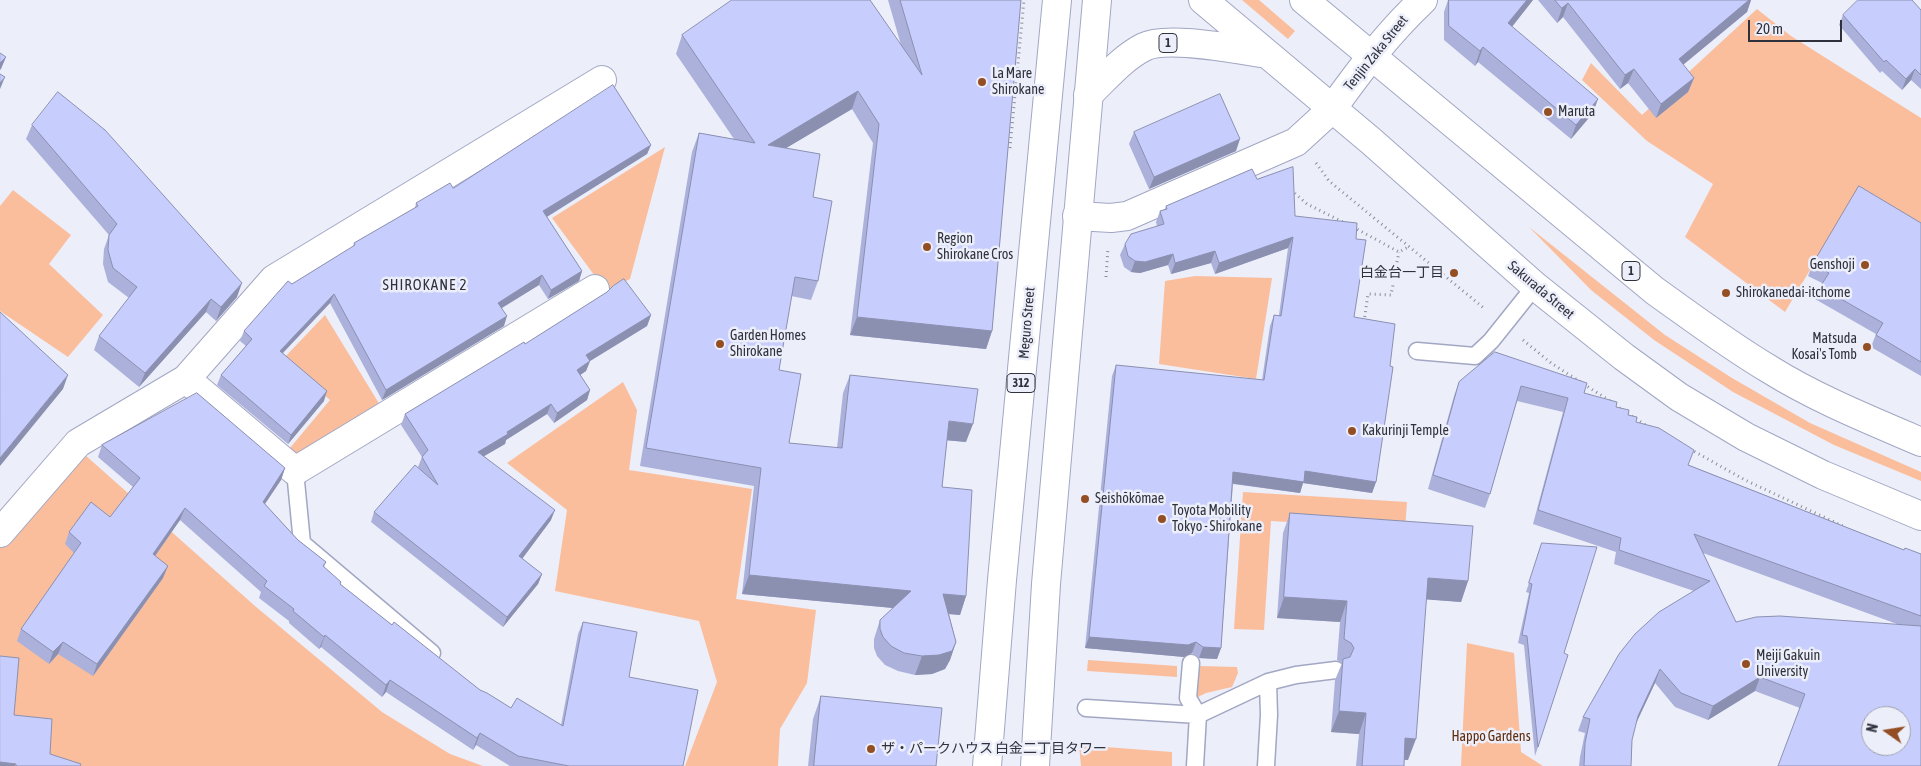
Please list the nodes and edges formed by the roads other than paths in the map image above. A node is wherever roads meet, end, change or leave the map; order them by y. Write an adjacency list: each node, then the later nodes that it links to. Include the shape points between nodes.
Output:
1 (1057, 0): 26 (main road, Meguro Street / 312)
2 (1097, 0): 9 (main road)
3 (1204, 0): 6 (main road, Sakurada Street)
4 (1304, 0): 7 (main road, 1)
5 (1421, 1): 7 (main road, Tenjin Zaka Street)
6 (1267, 54): 9 (main road, 1, via 1176,42 1145,46 1126,59); 10 (main road, Sakurada Street)
7 (1371, 56): 10 (main road, Tenjin Zaka Street); 16 (main road, 1, via 1656,291 1712,333 1770,370 1846,410)
8 (602, 80): 15 (main road, via 274,279)
9 (1088, 96): 11 (main road)
10 (1332, 109): 11 (main road, Tenjin Zaka Street, via 1296,142 1127,216); 12 (main road, Sakurada Street)
11 (1078, 216): 27 (main road, via 1046,584)
12 (1535, 286): 14 (lane, via 1475,356); 18 (main road, Sakurada Street, via 1679,398 1746,438)
13 (595, 289): 17 (main road)
14 (1417, 351)
15 (186, 378): 17 (main road); 19 (main road, via 78,443)
16 (1921, 442)
17 (295, 471): 21 (lane, via 302,543)
18 (1921, 516)
19 (0, 533)
20 (1191, 663): 25 (lane, via 1188,698)
21 (444, 664)
22 (1336, 670): 23 (lane)
23 (1268, 682): 25 (lane); 29 (lane)
24 (1086, 708): 25 (lane)
25 (1198, 714): 28 (lane)
26 (987, 766)
27 (1035, 766)
28 (1195, 766)
29 (1266, 766)

